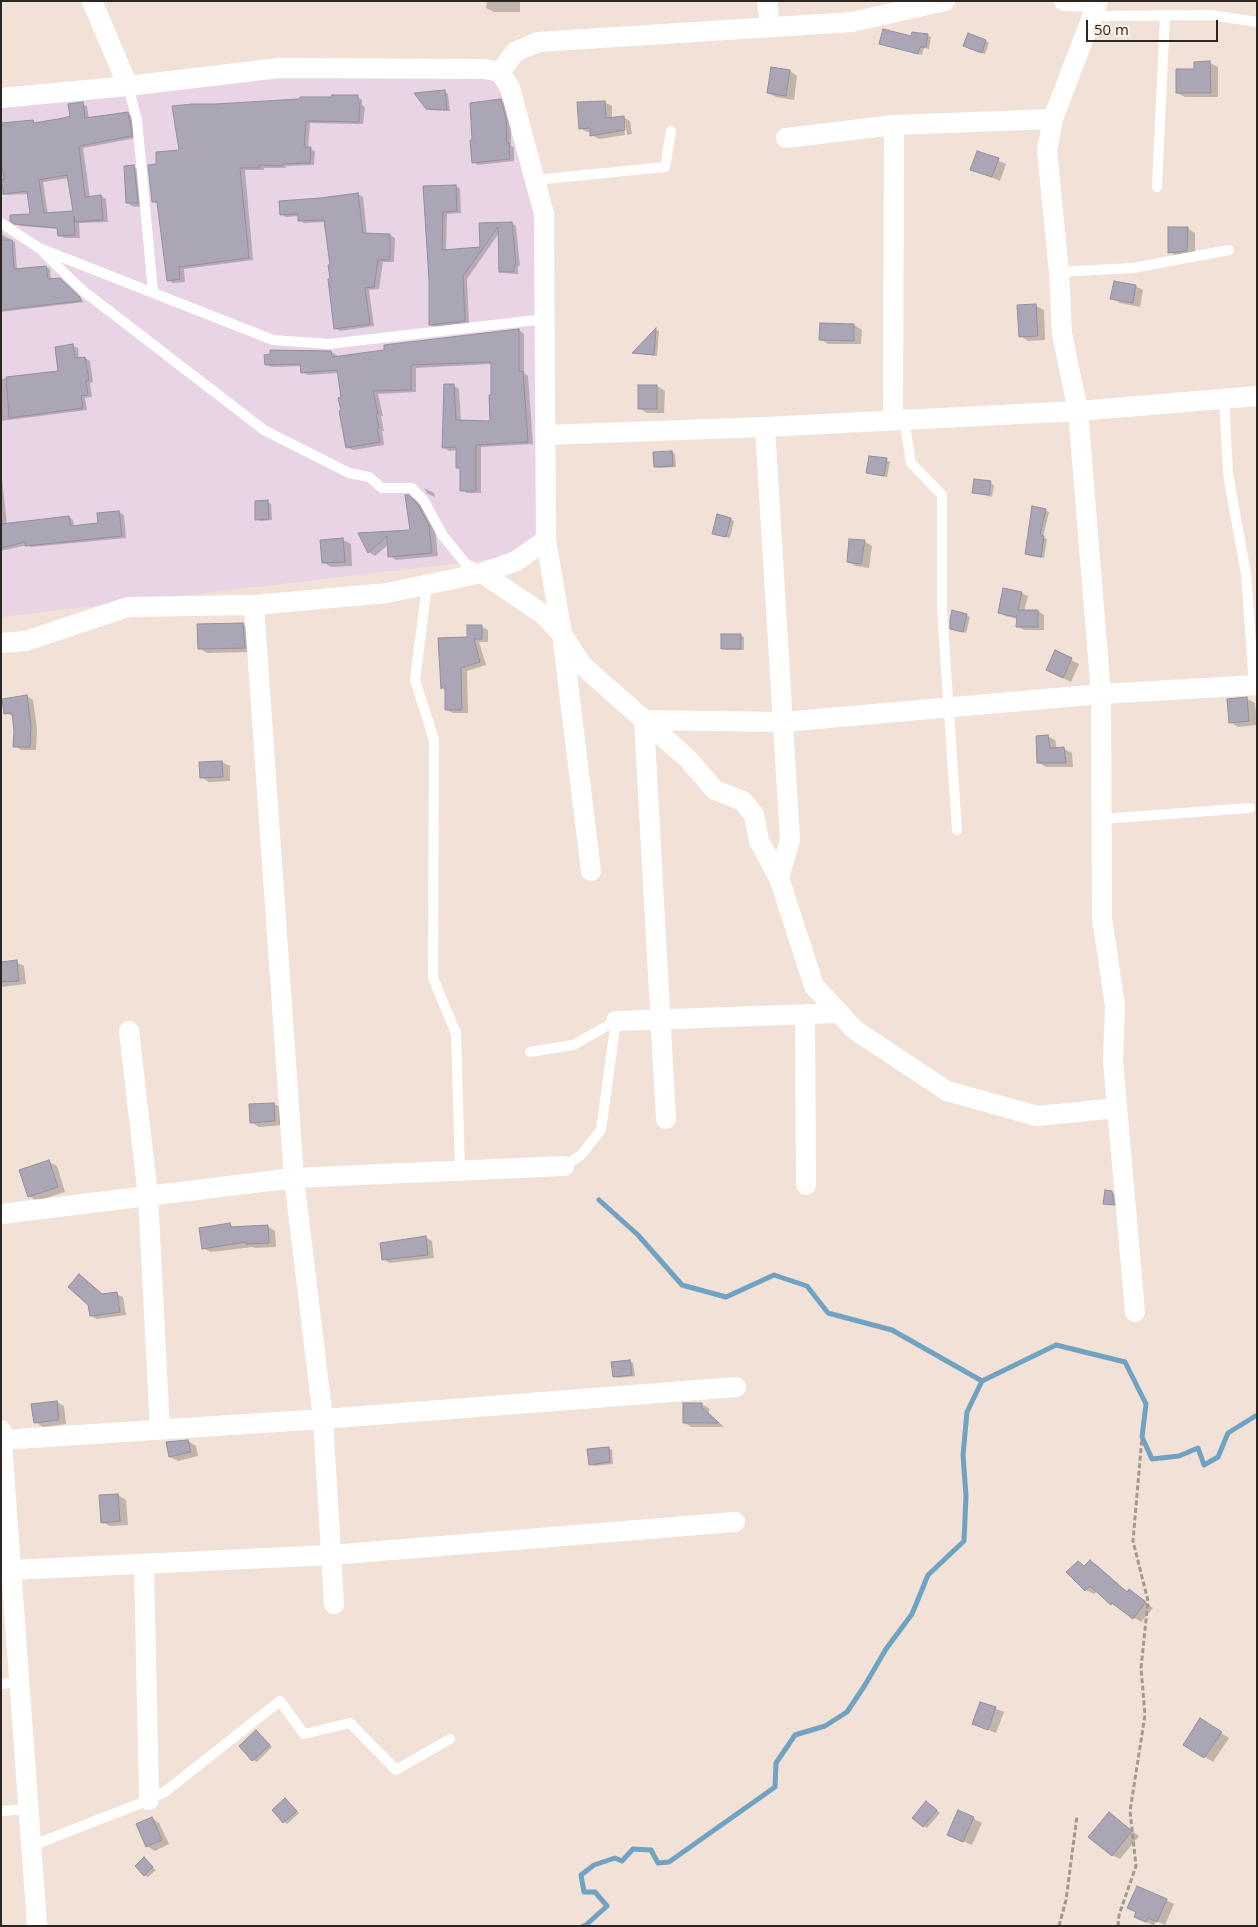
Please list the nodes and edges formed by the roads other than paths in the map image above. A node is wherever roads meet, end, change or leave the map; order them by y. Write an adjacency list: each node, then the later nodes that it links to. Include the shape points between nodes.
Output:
1 (92, 1): 10 (street)
2 (767, 1): 8 (street)
3 (945, 1): 8 (street, via 852,22)
4 (1064, 1): 5 (street)
5 (1096, 6): 6 (lane); 12 (street)
6 (1165, 15): 7 (lane, via 1211,15); 17 (lane)
7 (1257, 22)
8 (770, 27): 9 (street, via 538,42 515,52)
9 (500, 72): 10 (street, via 484,68 279,68); 16 (street, via 510,88)
10 (128, 86): 11 (street); 22 (lane, via 137,120)
11 (1, 98)
12 (1053, 119): 13 (street); 21 (street, via 1046,150)
13 (894, 125): 15 (street); 27 (street)
14 (671, 131): 16 (lane, via 666,166)
15 (786, 138)
16 (535, 180): 23 (street, via 544,214)
17 (1157, 187)
18 (1, 222): 19 (lane)
19 (39, 248): 22 (lane); 31 (lane, via 82,290 264,430 349,473 369,477 382,488 412,488 424,501 443,536 466,564)
20 (1229, 250): 21 (lane, via 1133,268)
21 (1059, 272): 26 (street, via 1062,334)
22 (153, 292): 23 (lane, via 273,340 330,344)
23 (545, 319): 29 (street)
24 (1257, 396): 25 (street)
25 (1224, 398): 26 (street); 36 (lane, via 1228,474 1246,574)
26 (1078, 411): 27 (street); 37 (street)
27 (898, 419): 28 (street); 38 (lane, via 911,462 942,495 942,610)
28 (765, 427): 29 (street); 40 (street)
29 (546, 436): 30 (street)
30 (546, 540): 31 (street, via 516,561); 34 (street)
31 (482, 573): 32 (street); 34 (street, via 544,615)
32 (427, 585): 33 (street, via 387,593); 55 (lane, via 415,680 434,740 433,978 456,1033)
33 (254, 604): 35 (street, via 128,607 26,642); 56 (street)
34 (562, 634): 39 (street, via 582,665); 44 (street)
35 (1, 643)
36 (1255, 685): 37 (street)
37 (1101, 694): 38 (street); 42 (street)
38 (948, 708): 40 (street); 43 (lane)
39 (644, 720): 40 (street); 45 (street, via 688,759 715,790 743,801 754,814 759,842); 48 (street)
40 (783, 722): 45 (street, via 790,840)
41 (1250, 808): 42 (lane)
42 (1102, 819): 52 (street, via 1102,918 1115,1006 1113,1061)
43 (957, 830)
44 (591, 872)
45 (779, 878): 46 (street, via 814,986)
46 (839, 1013): 47 (street); 52 (street, via 856,1030 947,1091 1037,1116)
47 (805, 1014): 48 (street); 57 (street)
48 (660, 1018): 49 (street); 53 (street)
49 (616, 1021): 51 (lane, via 572,1045); 54 (lane, via 601,1130 581,1155)
50 (129, 1031): 58 (street)
51 (530, 1052)
52 (1117, 1108): 60 (street)
53 (666, 1119)
54 (564, 1166): 55 (street)
55 (460, 1172): 56 (street)
56 (294, 1178): 58 (street); 62 (street)
57 (806, 1185)
58 (148, 1196): 59 (street); 64 (street)
59 (1, 1214)
60 (1135, 1312)
61 (736, 1387): 62 (street)
62 (323, 1419): 64 (street); 67 (street)
63 (1, 1430): 65 (street)
64 (160, 1430): 65 (street)
65 (2, 1440): 69 (street)
66 (735, 1522): 67 (street)
67 (331, 1554): 68 (street); 70 (street)
68 (144, 1564): 69 (street); 73 (street)
69 (11, 1570): 71 (street)
70 (334, 1604)
71 (10, 1683): 74 (street)
72 (450, 1738): 73 (lane, via 396,1770 350,1723 304,1734 280,1701 166,1791)
73 (149, 1800): 76 (lane)
74 (28, 1809): 75 (lane); 76 (street)
75 (1, 1811)
76 (31, 1846): 77 (street)
77 (37, 1926)

